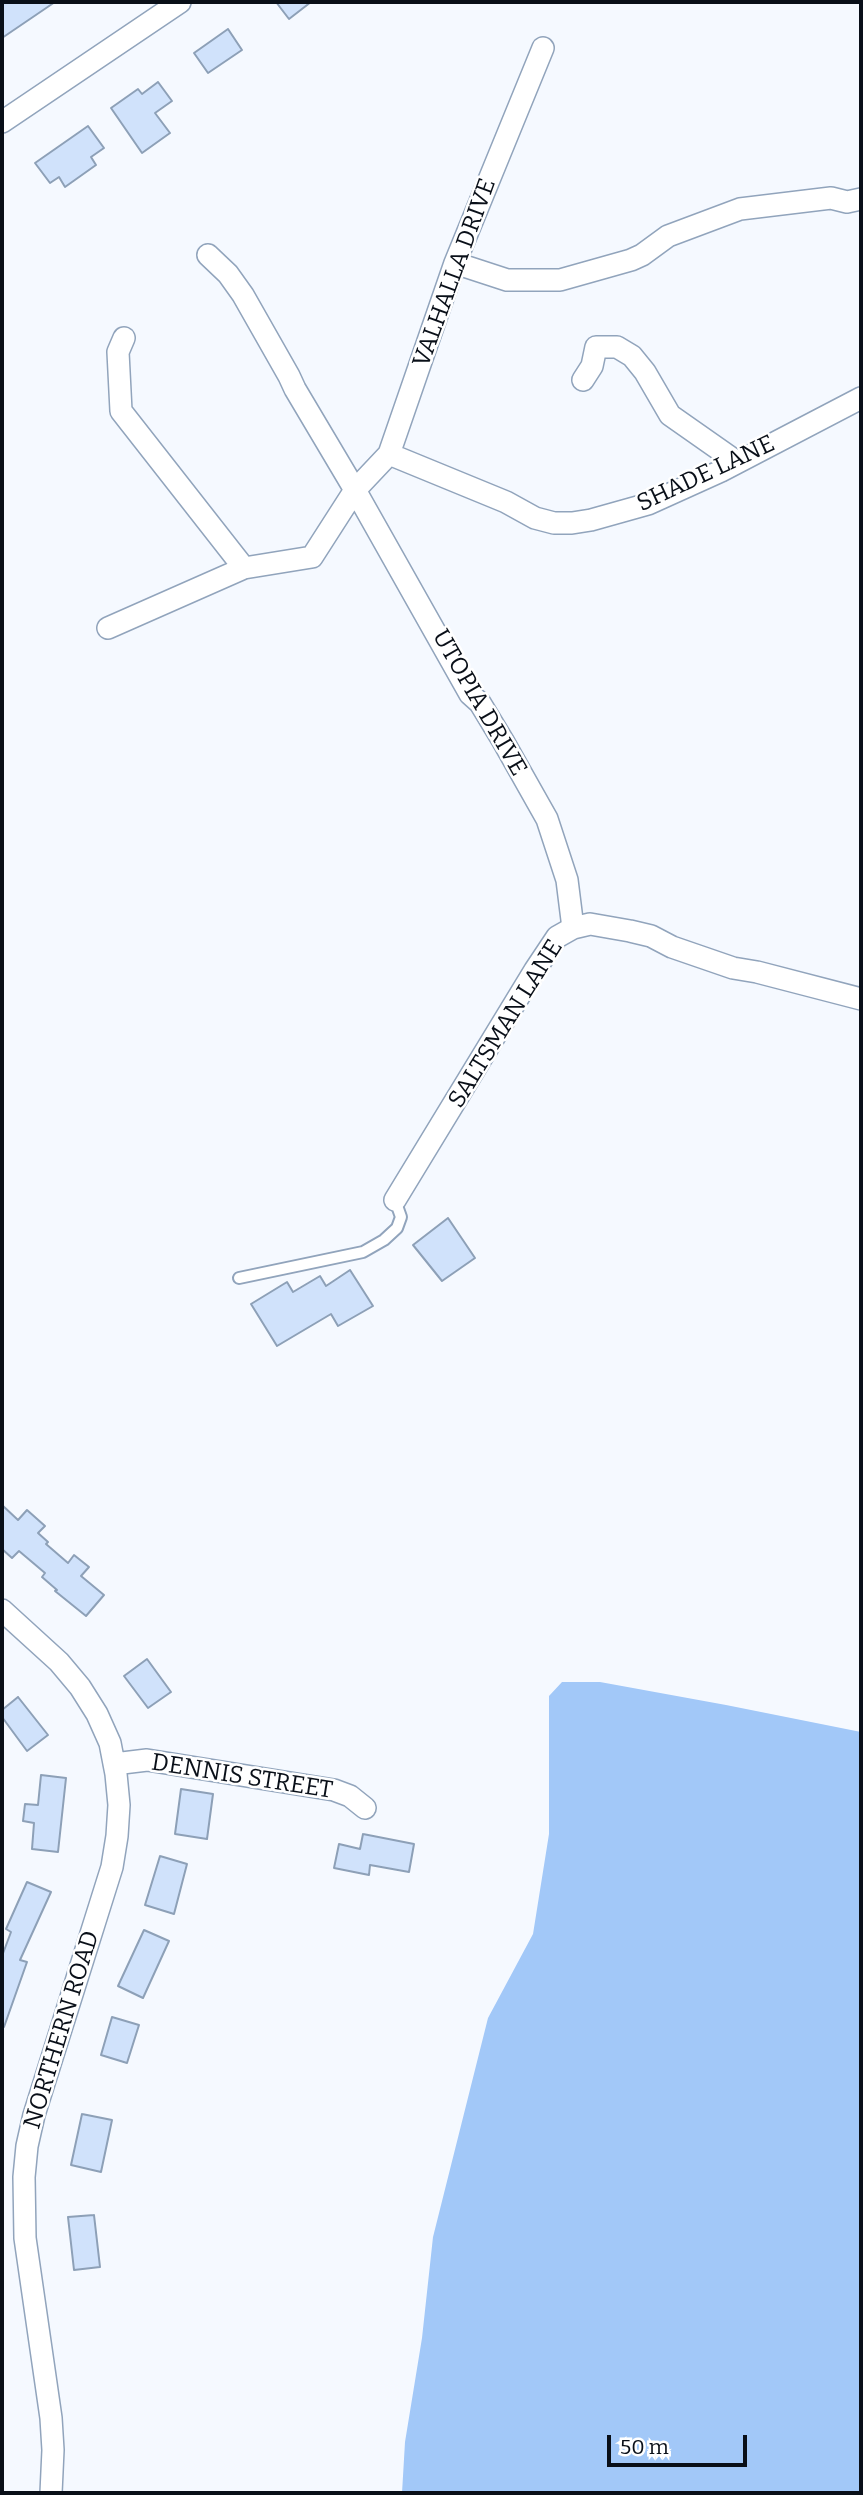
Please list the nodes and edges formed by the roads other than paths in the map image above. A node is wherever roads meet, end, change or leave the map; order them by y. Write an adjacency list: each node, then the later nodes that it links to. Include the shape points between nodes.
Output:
1 (180, 2): 3 (street)
2 (543, 48): 6 (street, VALHALLA DRIVE)
3 (2, 122)
4 (861, 199): 6 (street, via 740,209 668,236 631,260 559,280 507,280)
5 (208, 255): 12 (street, via 243,295)
6 (455, 262): 10 (street, VALHALLA DRIVE)
7 (124, 338): 13 (street, via 118,352 121,411)
8 (583, 380): 11 (street, via 596,347 617,348 646,372 670,415)
9 (861, 398): 11 (street, SHADE LANE)
10 (389, 454): 11 (street, SHADE LANE, via 554,523 591,520 648,504); 12 (street, VALHALLA DRIVE)
11 (737, 462)
12 (355, 489): 13 (street, VALHALLA DRIVE, via 312,557); 15 (street, UTOPIA DRIVE, via 470,694 547,819 567,880)
13 (244, 568): 14 (street, VALHALLA DRIVE)
14 (108, 628)
15 (573, 928): 16 (street, SALTSMAN LANE, via 590,924 651,936 733,968); 17 (street, SALTSMAN LANE, via 557,937 535,970)
16 (861, 999)
17 (396, 1200): 18 (lane, via 401,1217 397,1228 363,1252)
18 (239, 1278)
19 (2, 1610): 20 (street, NORTHERN ROAD, via 80,1687 110,1743)
20 (114, 1764): 21 (street, DENNIS STREET, via 147,1760 334,1790); 22 (street, NORTHERN ROAD, via 119,1805 112,1867 34,2115 24,2176 25,2238 51,2418)
21 (365, 1808)
22 (51, 2493)

